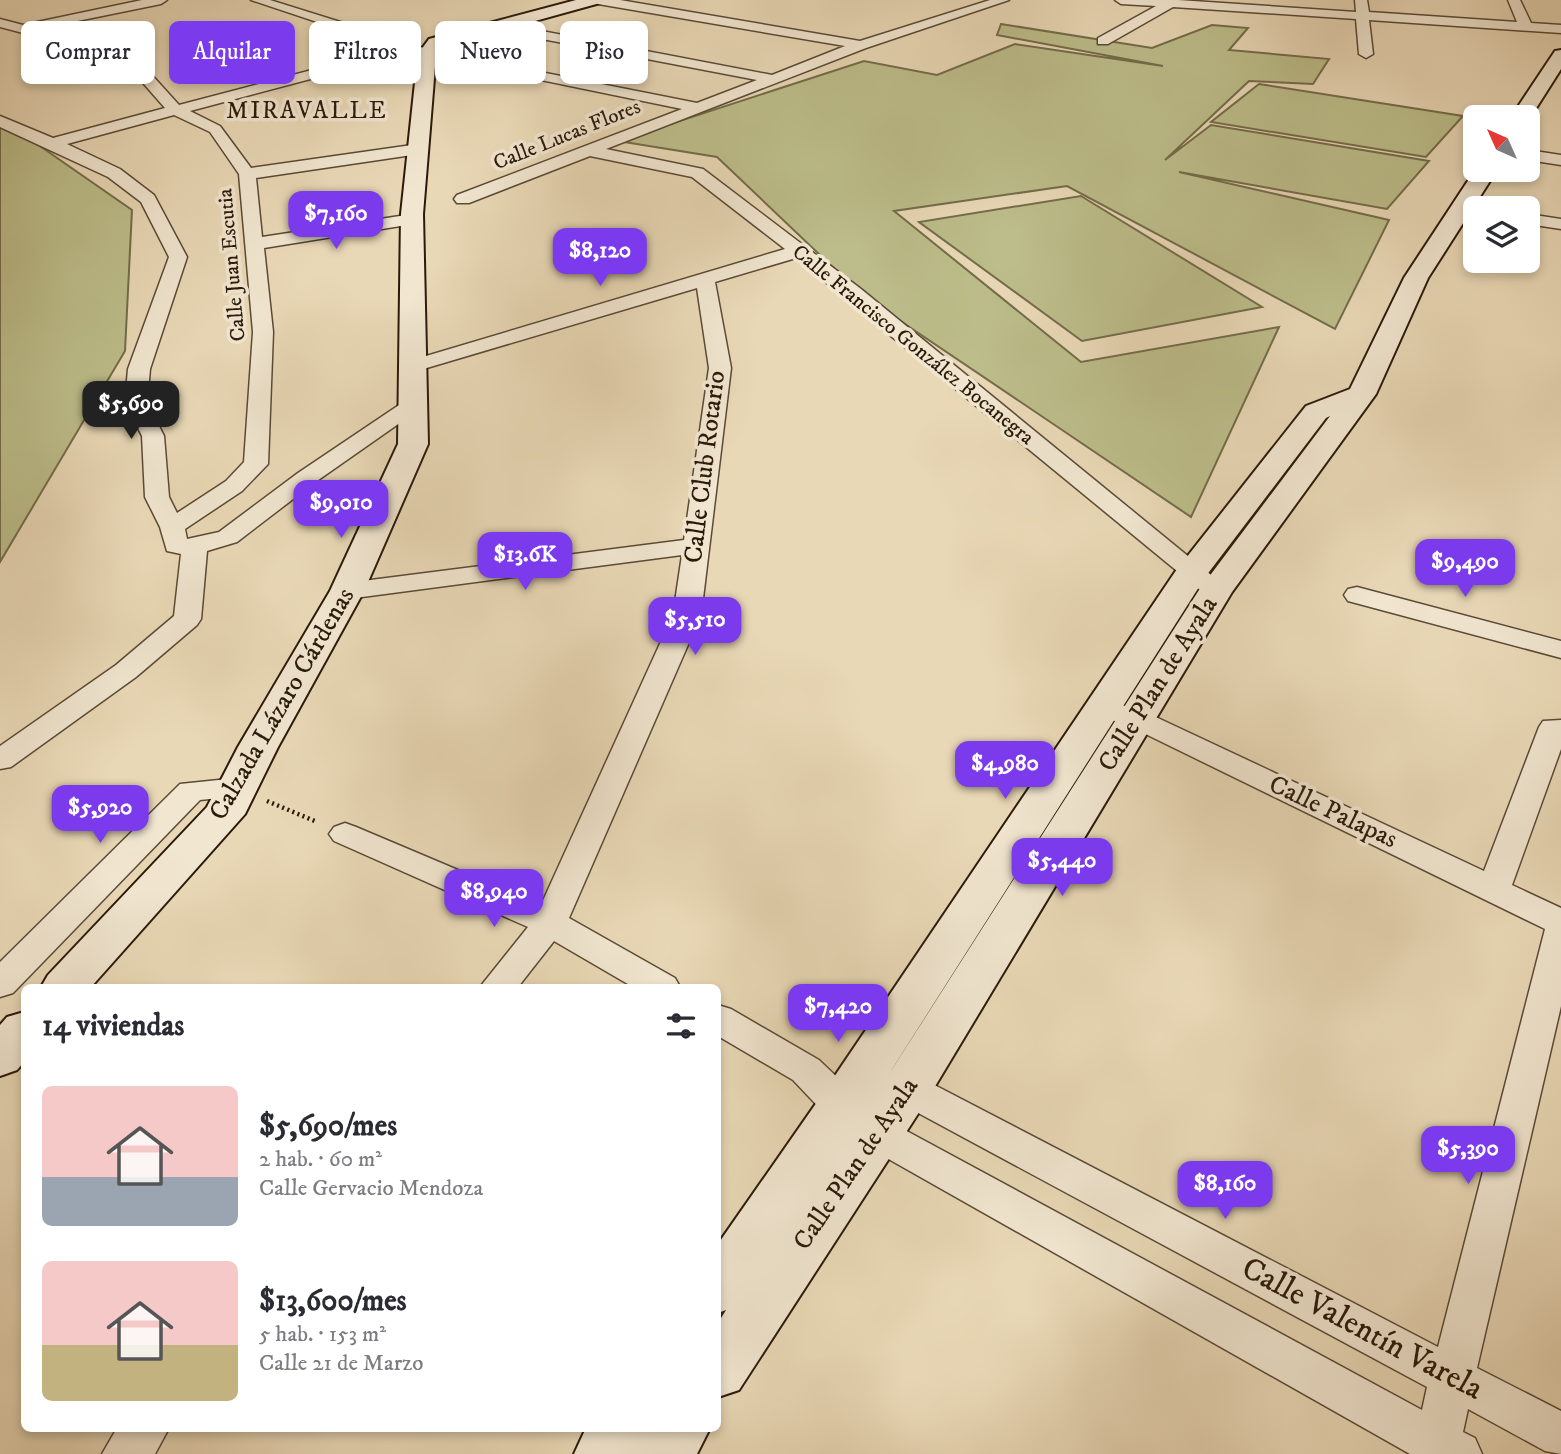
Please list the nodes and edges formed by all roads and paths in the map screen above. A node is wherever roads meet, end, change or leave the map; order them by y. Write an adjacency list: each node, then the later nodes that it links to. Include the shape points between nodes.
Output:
1 (161, 0): 12 (street)
2 (257, 0): 24 (street)
3 (596, 0): 13 (street); 23 (street)
4 (958, 0): 10 (street)
5 (1003, 0): 10 (street, Calle Lucas Flores)
6 (1121, 0): 9 (street)
7 (1362, 0): 11 (street)
8 (1514, 0): 15 (street)
9 (1174, 2): 11 (street); 21 (street)
10 (982, 6): 23 (street, Calle Lucas Flores)
11 (1364, 16): 15 (street); 25 (street)
12 (58, 21)
13 (515, 21)
14 (0, 23): 16 (street, Calle Juan Escutia)
15 (1526, 27): 18 (street)
16 (21, 28)
17 (21, 28): 19 (street)
18 (1561, 29)
19 (0, 33)
20 (546, 34): 27 (street)
21 (1103, 41)
22 (435, 45): 24 (street)
23 (861, 45): 27 (street, Calle Lucas Flores)
24 (423, 49): 30 (street); 31 (street); 34 (street, Calzada Lázaro Cárdenas)
25 (1366, 54)
26 (1560, 59): 29 (street)
27 (775, 77): 30 (street, Calle Lucas Flores)
28 (152, 84): 31 (street, Calle Juan Escutia)
29 (1529, 105)
30 (696, 107): 35 (street, Calle Lucas Flores)
31 (175, 110): 33 (street); 38 (street, Calle Juan Escutia, via 215,129)
32 (0, 121): 33 (street)
33 (52, 142): 49 (street, via 114,173 148,199 178,257 139,369 136,402 153,436 157,497)
34 (418, 149): 38 (street); 41 (street, Calzada Lázaro Cárdenas)
35 (586, 150): 39 (street, Calle Lucas Flores); 45 (street, Calle Francisco González Bocanegra, via 697,173)
36 (1540, 157): 37 (street)
37 (1561, 160)
38 (247, 174): 44 (street, Calle Juan Escutia)
39 (463, 199)
40 (1463, 217): 52 (street, Calle Plan de Ayala, via 1416,278 1362,394)
41 (412, 219): 44 (street); 47 (street, Calzada Lázaro Cárdenas)
42 (1540, 221): 43 (street)
43 (1561, 224)
44 (254, 244): 49 (street, Calle Juan Escutia, via 263,332 256,464 234,486)
45 (800, 251): 46 (street); 52 (street, Calle Francisco González Bocanegra)
46 (705, 278): 47 (street); 50 (street, Calle Club Rotario, via 720,368)
47 (413, 366): 48 (street, Calzada Lázaro Cárdenas)
48 (413, 406): 51 (street, via 228,537); 53 (street, Calzada Lázaro Cárdenas, via 413,444)
49 (172, 527): 51 (street, via 176,545)
50 (696, 546): 53 (street); 63 (street, Calle Club Rotario, via 687,615)
51 (195, 547): 58 (street, via 187,619 126,671)
52 (1204, 581): 56 (street, Calle Plan de Ayala)
53 (347, 591): 59 (street, Calzada Lázaro Cárdenas)
54 (1357, 595): 55 (street)
55 (1561, 650)
56 (1119, 713): 61 (street, Calle Palapas); 72 (street, Calle Plan de Ayala); 73 (street, Calle Plan de Ayala)
57 (1553, 727): 61 (street)
58 (0, 760)
59 (238, 788): 60 (path); 65 (street, via 191,791); 66 (street, Calzada Lázaro Cárdenas, via 224,814)
60 (345, 834): 63 (street)
61 (1494, 888): 62 (street, Calle Palapas)
62 (1561, 922)
63 (550, 923): 67 (street, Calle Club Rotario); 68 (street)
64 (1561, 931): 77 (street)
65 (0, 984)
66 (67, 984)
67 (500, 984)
68 (657, 984)
69 (721, 1021): 73 (street)
70 (21, 1033): 71 (street)
71 (0, 1057)
72 (907, 1089): 73 (street, Calle Valentín Varela); 74 (street, Calle Plan de Ayala); 77 (street, Calle Valentín Varela)
73 (852, 1092): 74 (street); 75 (street, Calle Plan de Ayala)
74 (876, 1133): 76 (street, Calle Plan de Ayala); 82 (street)
75 (721, 1285)
76 (721, 1366)
77 (1454, 1378): 81 (street, Calle Valentín Varela); 82 (street)
78 (143, 1432): 83 (street)
79 (619, 1432): 84 (street)
80 (677, 1432): 85 (street)
81 (1561, 1435)
82 (1443, 1450)
83 (126, 1454)
84 (604, 1454)
85 (662, 1454)

